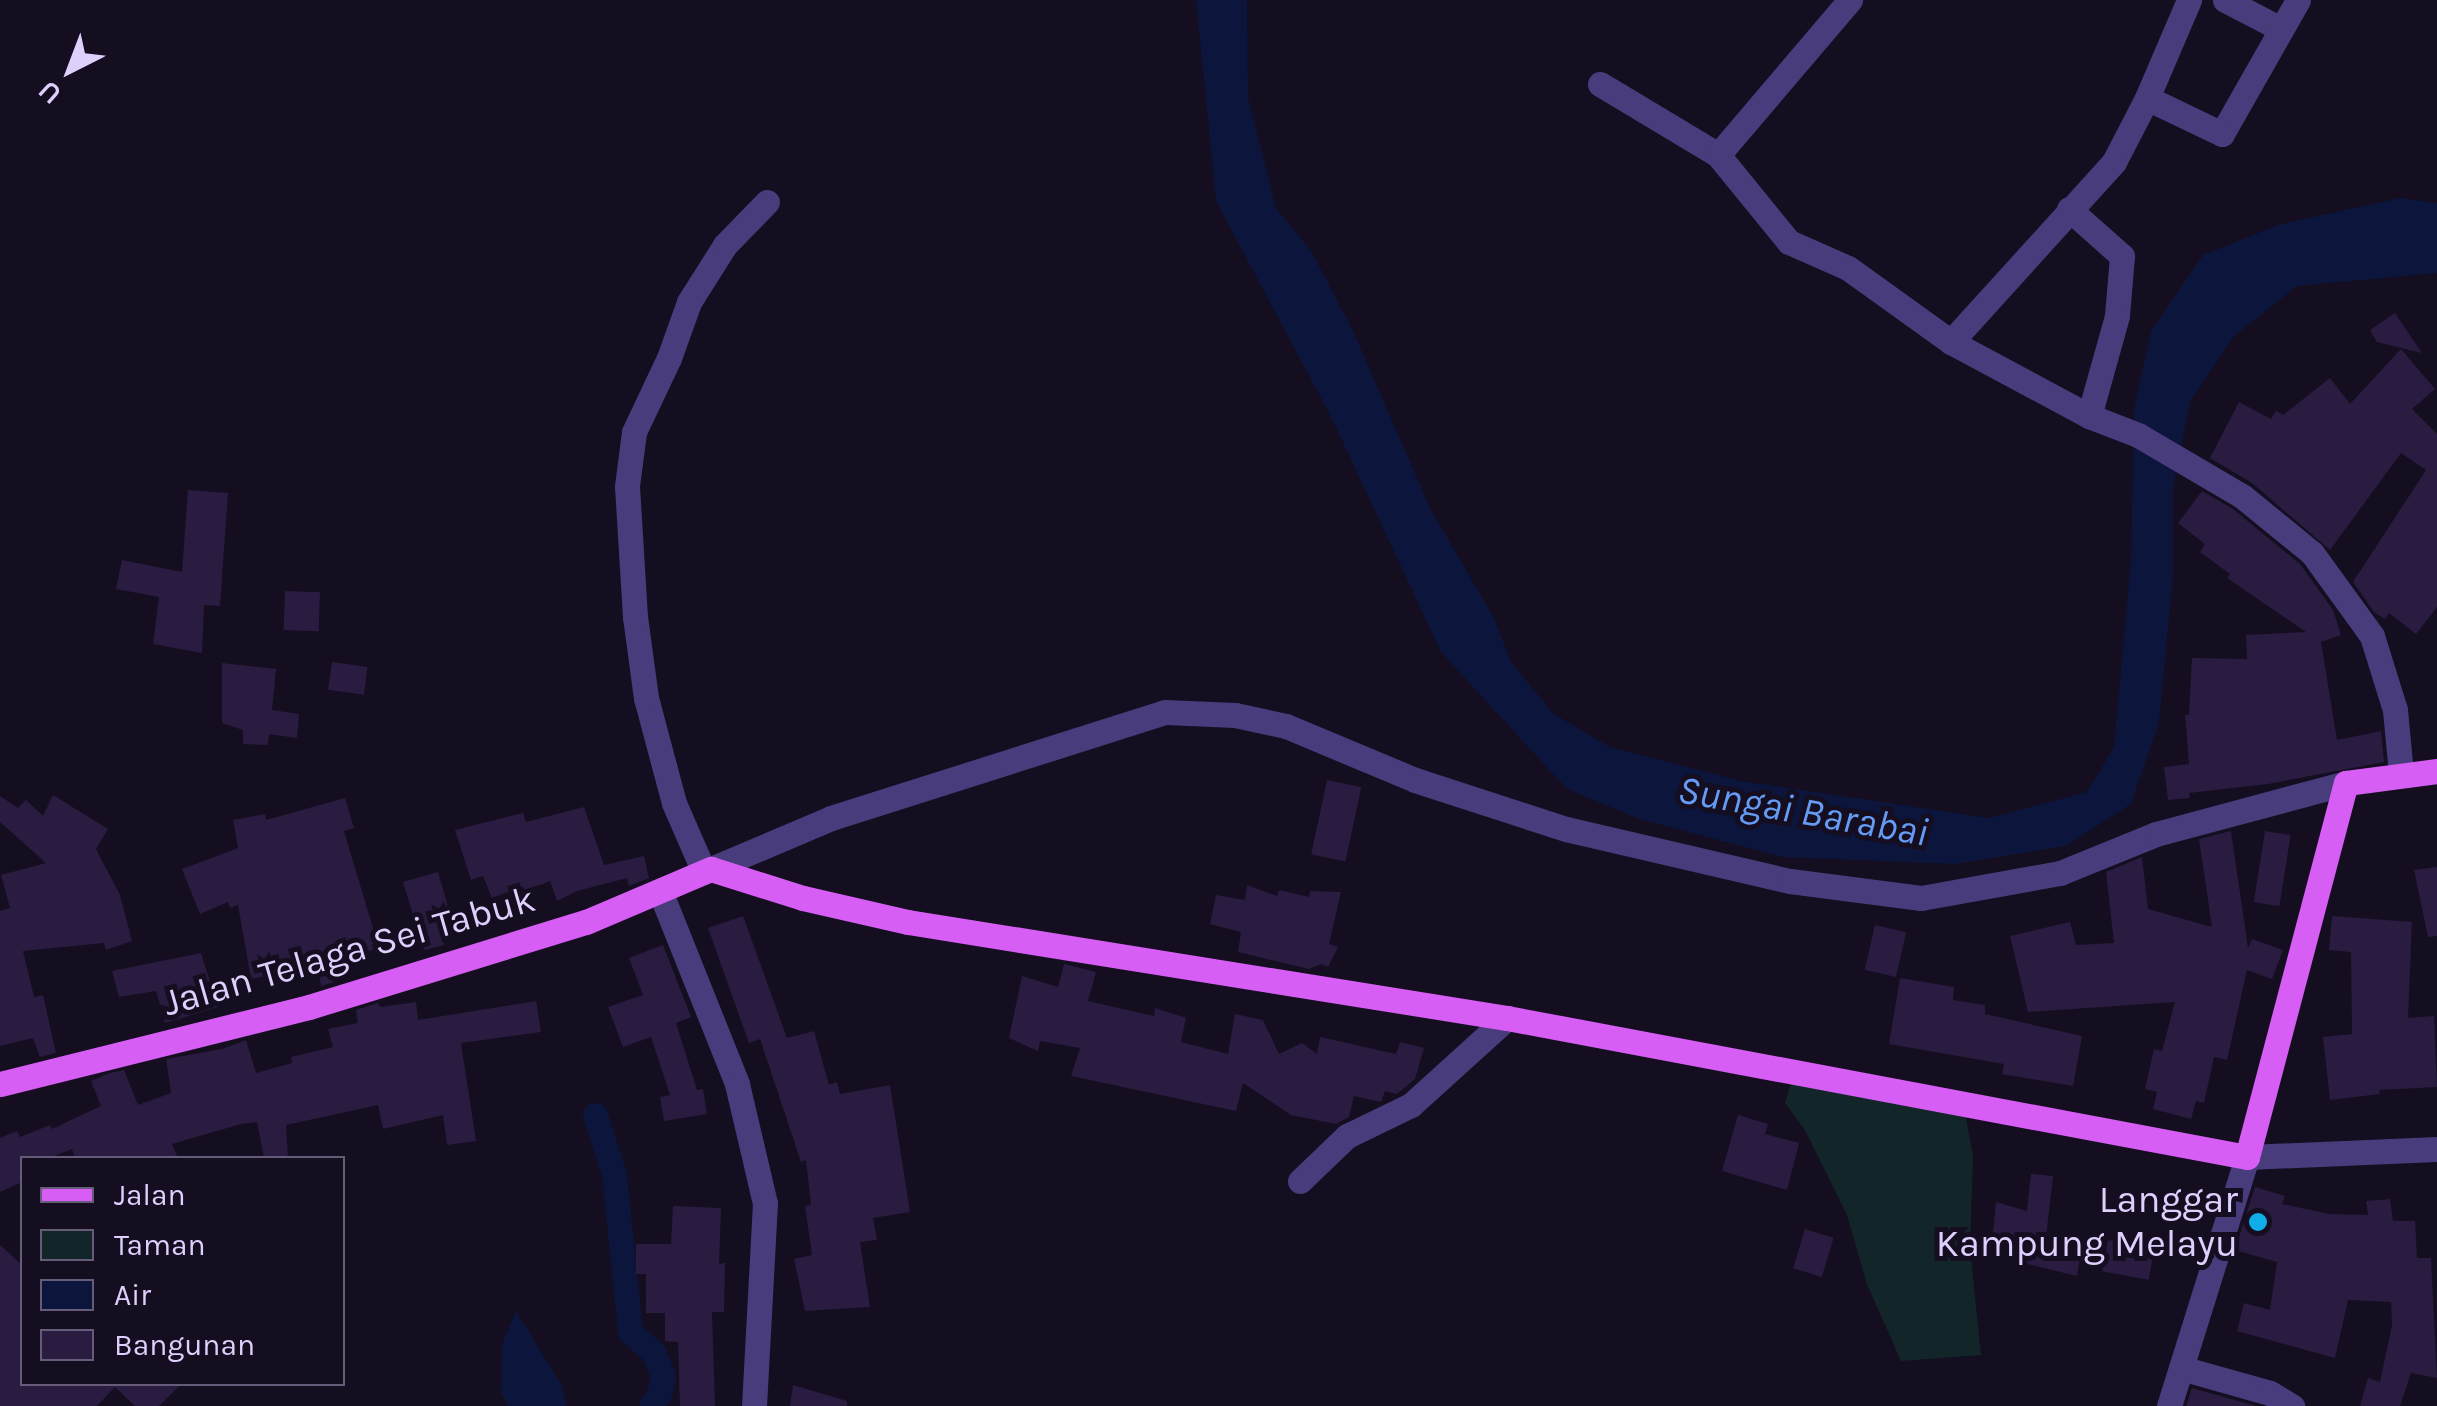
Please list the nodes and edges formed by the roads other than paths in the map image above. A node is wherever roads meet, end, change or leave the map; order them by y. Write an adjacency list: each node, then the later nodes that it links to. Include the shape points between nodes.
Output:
1 (1850, 0): 7 (street)
2 (2189, 0): 6 (street)
3 (2225, 0): 4 (street)
4 (2288, 17): 6 (street, via 2222,134)
5 (1600, 84): 7 (street)
6 (2147, 98): 9 (street, via 2114,162)
7 (1718, 155): 10 (street, via 1788,242 1848,268)
8 (767, 202): 15 (street, via 725,245 689,302 634,432 627,486 646,698 674,803)
9 (2069, 210): 10 (street); 11 (street, via 2122,256 2117,316)
10 (1951, 342): 11 (street)
11 (2089, 416): 13 (street, via 2138,435 2242,496 2312,554 2372,636 2395,710)
12 (2437, 771): 13 (main road)
13 (2402, 774): 14 (main road)
14 (2346, 783): 15 (street, via 2156,834 2060,873 1921,898 1790,881 1566,830 1415,780 1286,726 1235,715 1165,712 831,818); 20 (main road)
15 (708, 871): 16 (main road, Jalan Telaga Sei Tabuk); 17 (main road, via 908,922)
16 (660, 891): 18 (main road, Jalan Telaga Sei Tabuk, via 586,922 309,1007); 23 (street, via 737,1084 765,1203)
17 (1507, 1018): 20 (main road); 21 (street, via 1411,1105 1347,1136)
18 (0, 1084)
19 (2437, 1149): 20 (street)
20 (2247, 1156): 22 (street)
21 (1300, 1181)
22 (2181, 1368): 24 (street); 25 (street, via 2270,1393)
23 (754, 1406)
24 (2169, 1406)
25 (2292, 1406)

